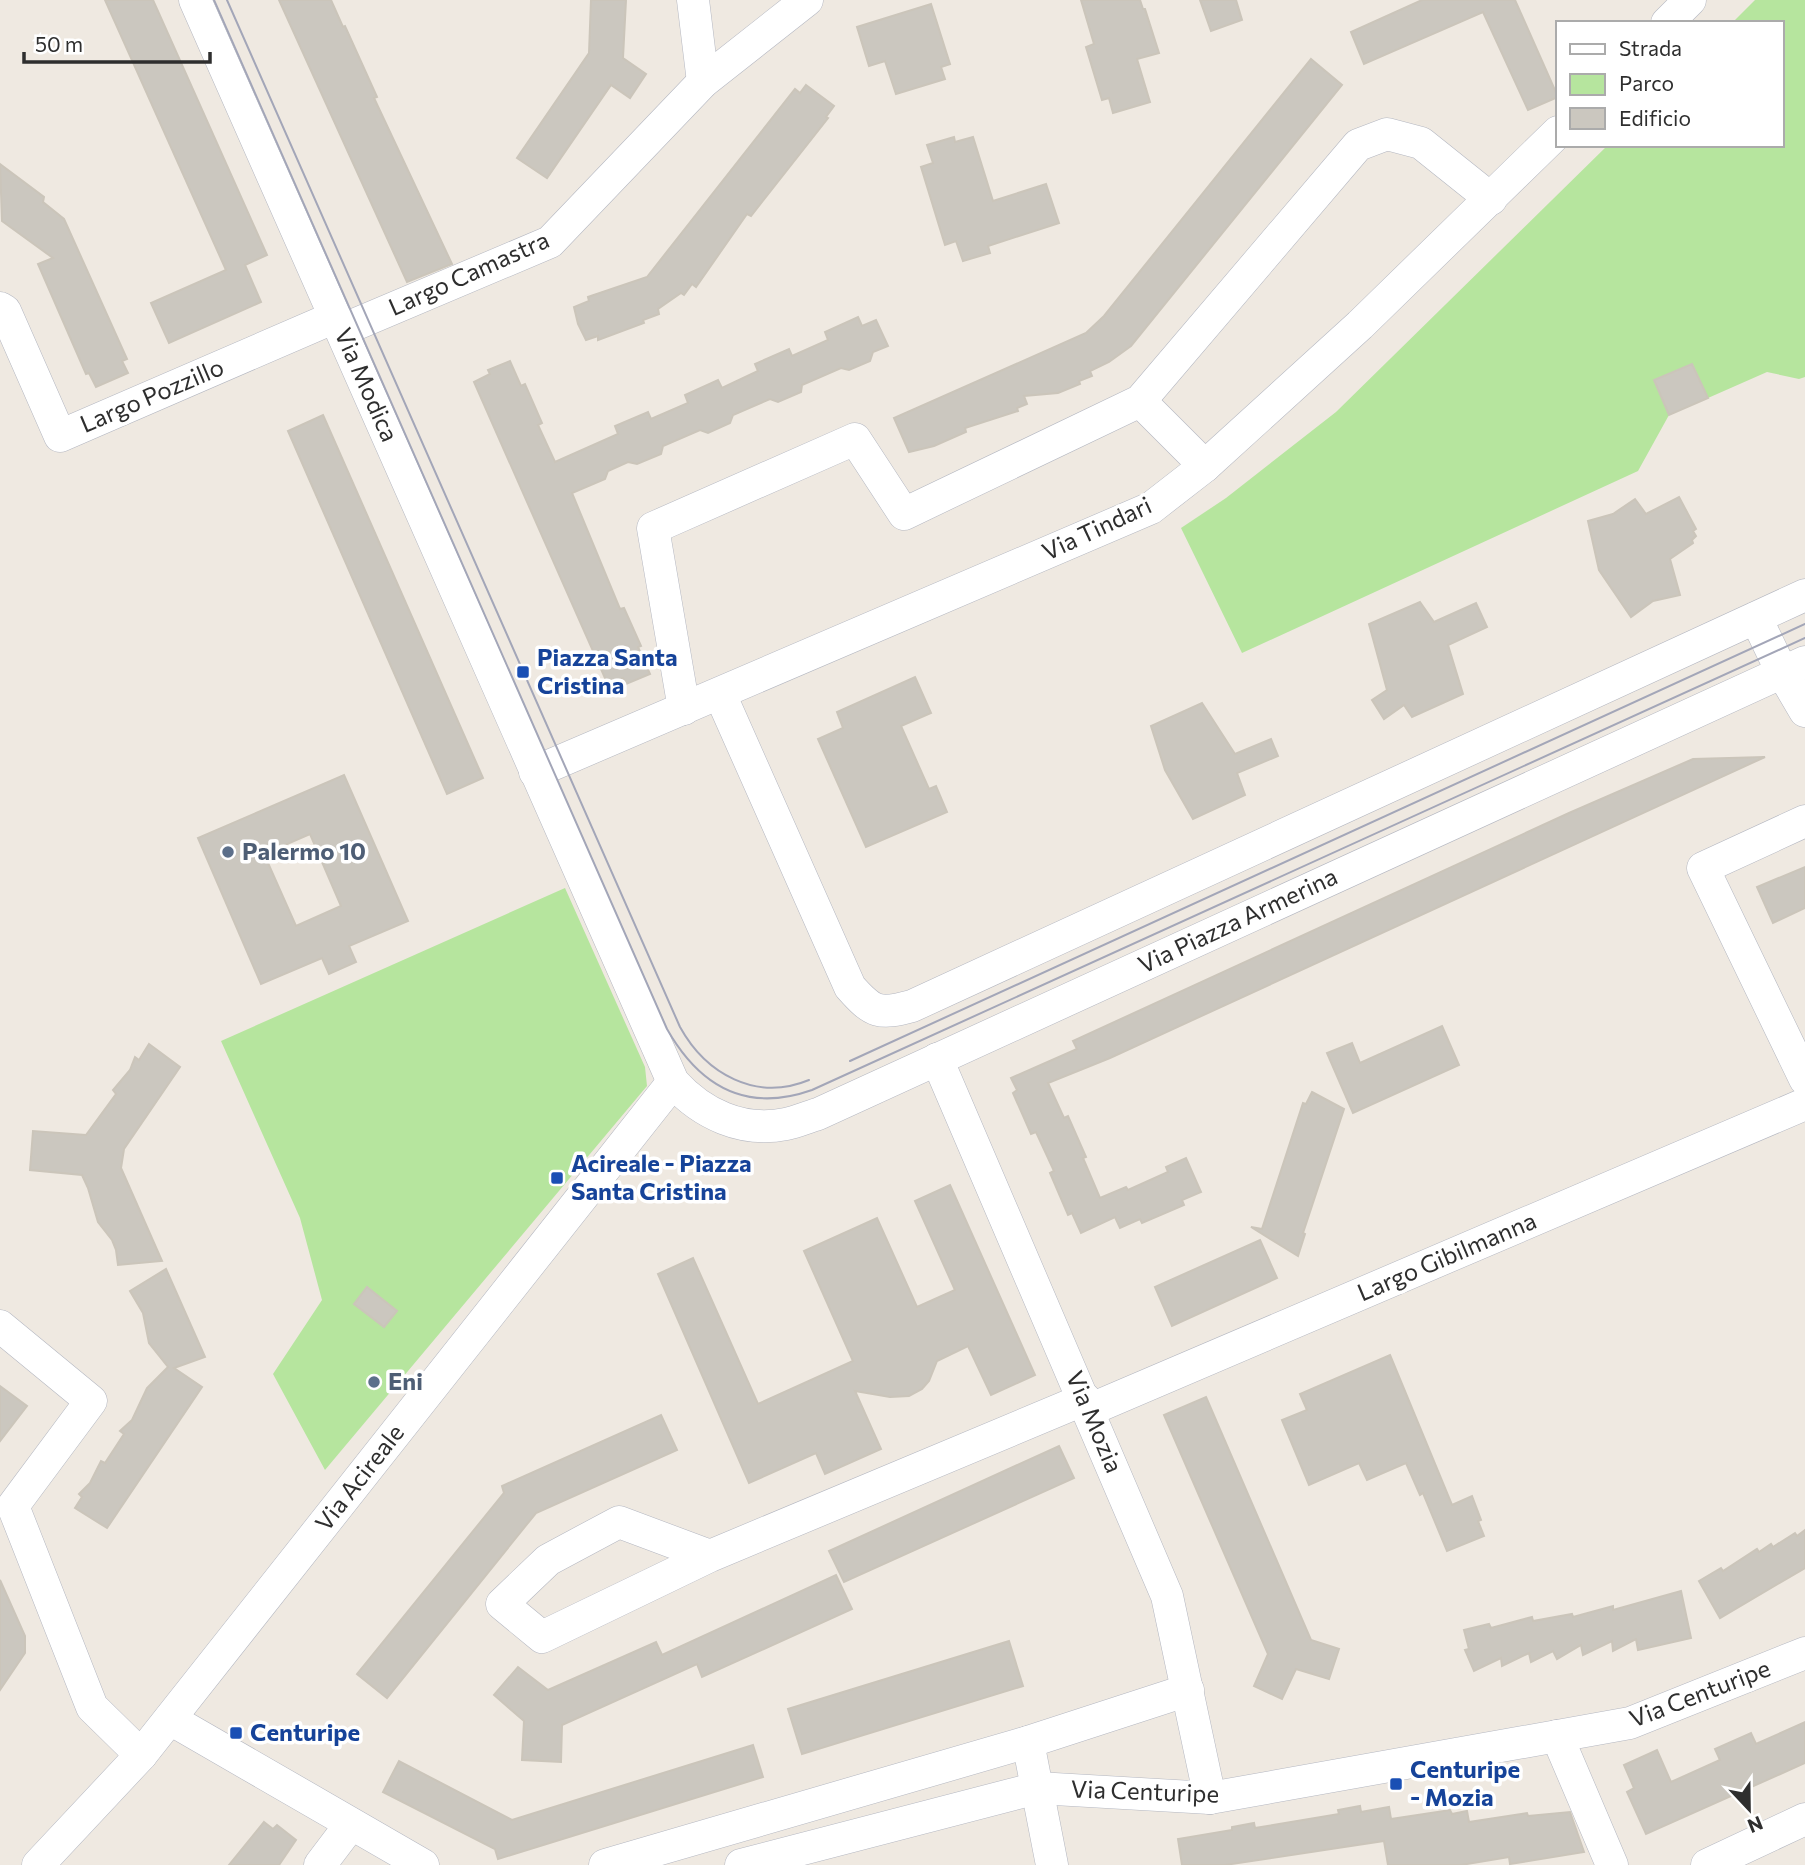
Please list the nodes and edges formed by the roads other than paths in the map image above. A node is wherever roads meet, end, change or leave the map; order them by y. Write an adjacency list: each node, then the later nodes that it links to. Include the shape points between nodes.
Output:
1 (195, 0): 8 (street, Via Modica)
2 (692, 0): 4 (street)
3 (807, 0): 4 (street, Largo Camastra)
4 (703, 82): 8 (street, Largo Camastra, via 550,242)
5 (1556, 134): 6 (street, Via Tindari)
6 (1492, 199): 9 (street, via 1421,143 1387,134 1358,145); 10 (street, Via Tindari)
7 (0, 308): 8 (street, Largo Pozzillo, via 60,436)
8 (339, 323): 17 (street, Via Modica)
9 (1140, 401): 10 (street); 15 (street, via 904,514 855,439 653,528)
10 (1205, 466): 14 (street, Via Tindari, via 1151,508)
11 (1805, 595): 12 (street)
12 (1756, 618): 13 (street); 14 (street, via 912,1006 886,1013 865,1004 850,986)
13 (1793, 667): 16 (street); 19 (street, Via Piazza Armerina)
14 (720, 694): 15 (street, Via Tindari)
15 (684, 709): 17 (street, Via Tindari)
16 (1805, 710)
17 (535, 772): 21 (street)
18 (1805, 821): 20 (street, via 1703,868)
19 (937, 1059): 21 (street, Via Piazza Armerina, via 818,1114 785,1124 734,1123 707,1111); 24 (street, Via Mozia)
20 (1805, 1079)
21 (673, 1082): 28 (street, Via Acireale)
22 (1805, 1104): 24 (street, Largo Gibilmanna)
23 (0, 1326): 31 (street, via 91,1401 13,1506 92,1707)
24 (1087, 1404): 25 (street, Largo Gibilmanna); 27 (street, Via Mozia, via 1167,1596)
25 (710, 1556): 25 (street, Largo Gibilmanna, via 619,1522 548,1560 502,1604 542,1637)
26 (1805, 1653): 29 (street, Via Centuripe, via 1630,1723)
27 (1188, 1690): 30 (street); 33 (street, Via Mozia)
28 (170, 1719): 31 (street, Via Acireale); 35 (street)
29 (1557, 1736): 33 (street, Via Centuripe); 42 (street)
30 (1028, 1742): 32 (street, Via Centuripe); 39 (street)
31 (141, 1755): 36 (street, Via Acireale)
32 (1037, 1787): 33 (street, Via Centuripe); 40 (street); 41 (street)
33 (1210, 1798)
34 (1805, 1819): 43 (street)
35 (351, 1824): 37 (street); 38 (street)
36 (38, 1865)
37 (320, 1865)
38 (423, 1865)
39 (605, 1865)
40 (741, 1865)
41 (1052, 1865)
42 (1612, 1865)
43 (1707, 1865)

